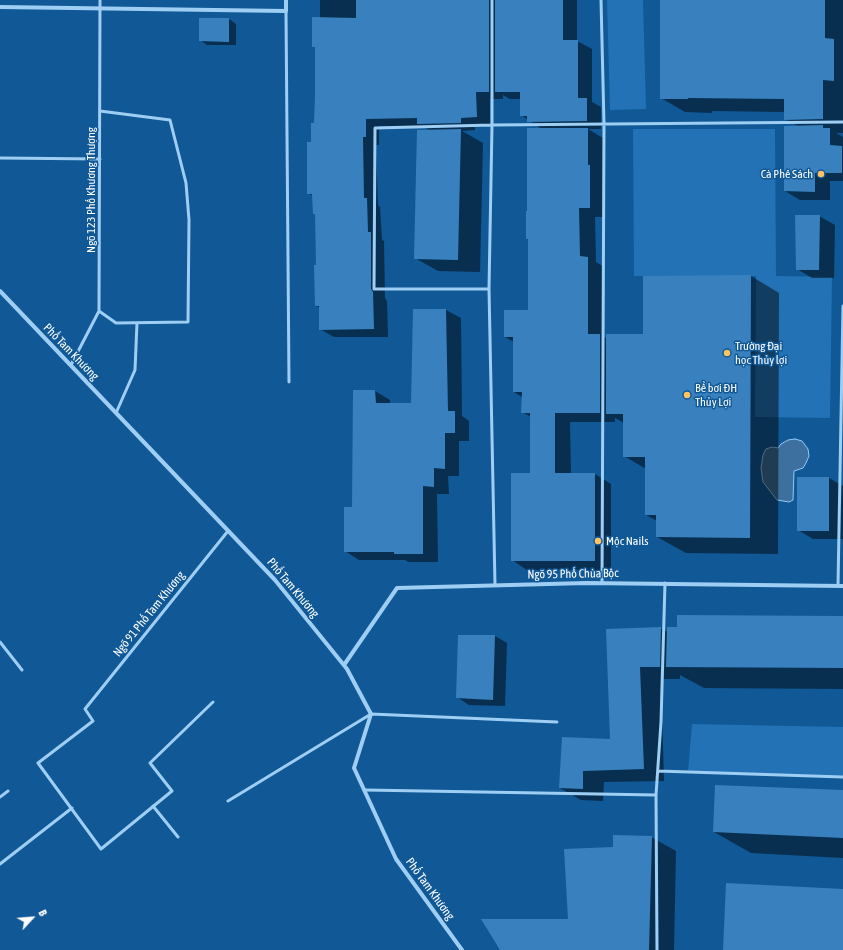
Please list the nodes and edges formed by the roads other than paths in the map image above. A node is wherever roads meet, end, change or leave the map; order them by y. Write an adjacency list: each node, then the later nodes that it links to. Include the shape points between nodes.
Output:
1 (100, 0): 6 (lane, Ngõ 123 Phố Khương Thượng)
2 (286, 0): 7 (street)
3 (492, 0): 11 (lane)
4 (601, 0): 10 (lane)
5 (0, 7): 6 (street)
6 (100, 8): 7 (street); 8 (lane, Ngõ 123 Phố Khương Thượng)
7 (286, 11): 20 (lane)
8 (100, 111): 13 (lane, Ngõ 123 Phố Khương Thượng); 18 (lane, via 170,120 186,183 188,322)
9 (843, 122): 10 (lane)
10 (604, 124): 11 (lane); 23 (lane)
11 (492, 125): 14 (lane); 14 (lane, via 375,128 374,289)
12 (0, 158): 13 (lane)
13 (100, 158): 17 (lane, Ngõ 123 Phố Khương Thượng)
14 (489, 288): 25 (lane)
15 (0, 291): 19 (street, Phố Tam Khương)
16 (843, 306): 26 (lane)
17 (99, 311): 18 (lane, via 116,323); 19 (lane, Ngõ 123 Phố Khương Thượng)
18 (137, 323): 21 (lane, via 135,370)
19 (70, 365): 21 (street, Phố Tam Khương)
20 (289, 382)
21 (116, 413): 22 (street, Phố Tam Khương)
22 (228, 530): 29 (street, Phố Tam Khương, via 275,580); 42 (lane, Ngõ 91 Phố Tam Khương, via 84,709 93,721 38,763)
23 (602, 583): 24 (street, Ngõ 95 Phố Chùa Bộc); 25 (street, Ngõ 95 Phố Chùa Bộc)
24 (665, 583): 26 (street, Ngõ 95 Phố Chùa Bộc); 34 (lane)
25 (495, 585): 29 (street, Ngõ 95 Phố Chùa Bộc, via 397,588)
26 (838, 586): 27 (street, Ngõ 95 Phố Chùa Bộc)
27 (843, 586)
28 (0, 642): 30 (lane)
29 (344, 665): 32 (street, Phố Tam Khương)
30 (22, 670)
31 (213, 702): 41 (lane, via 150,763 172,791)
32 (371, 714): 33 (lane); 36 (street, Phố Tam Khương, via 354,768); 40 (lane)
33 (557, 722)
34 (658, 771): 35 (lane); 38 (lane)
35 (843, 777)
36 (365, 790): 38 (lane); 45 (street, Phố Tam Khương, via 396,859)
37 (8, 791): 39 (lane)
38 (656, 795): 46 (lane)
39 (0, 797)
40 (228, 801)
41 (153, 806): 42 (lane, via 101,849); 43 (lane)
42 (72, 808): 44 (lane)
43 (178, 836)
44 (1, 862)
45 (462, 950)
46 (657, 950)

